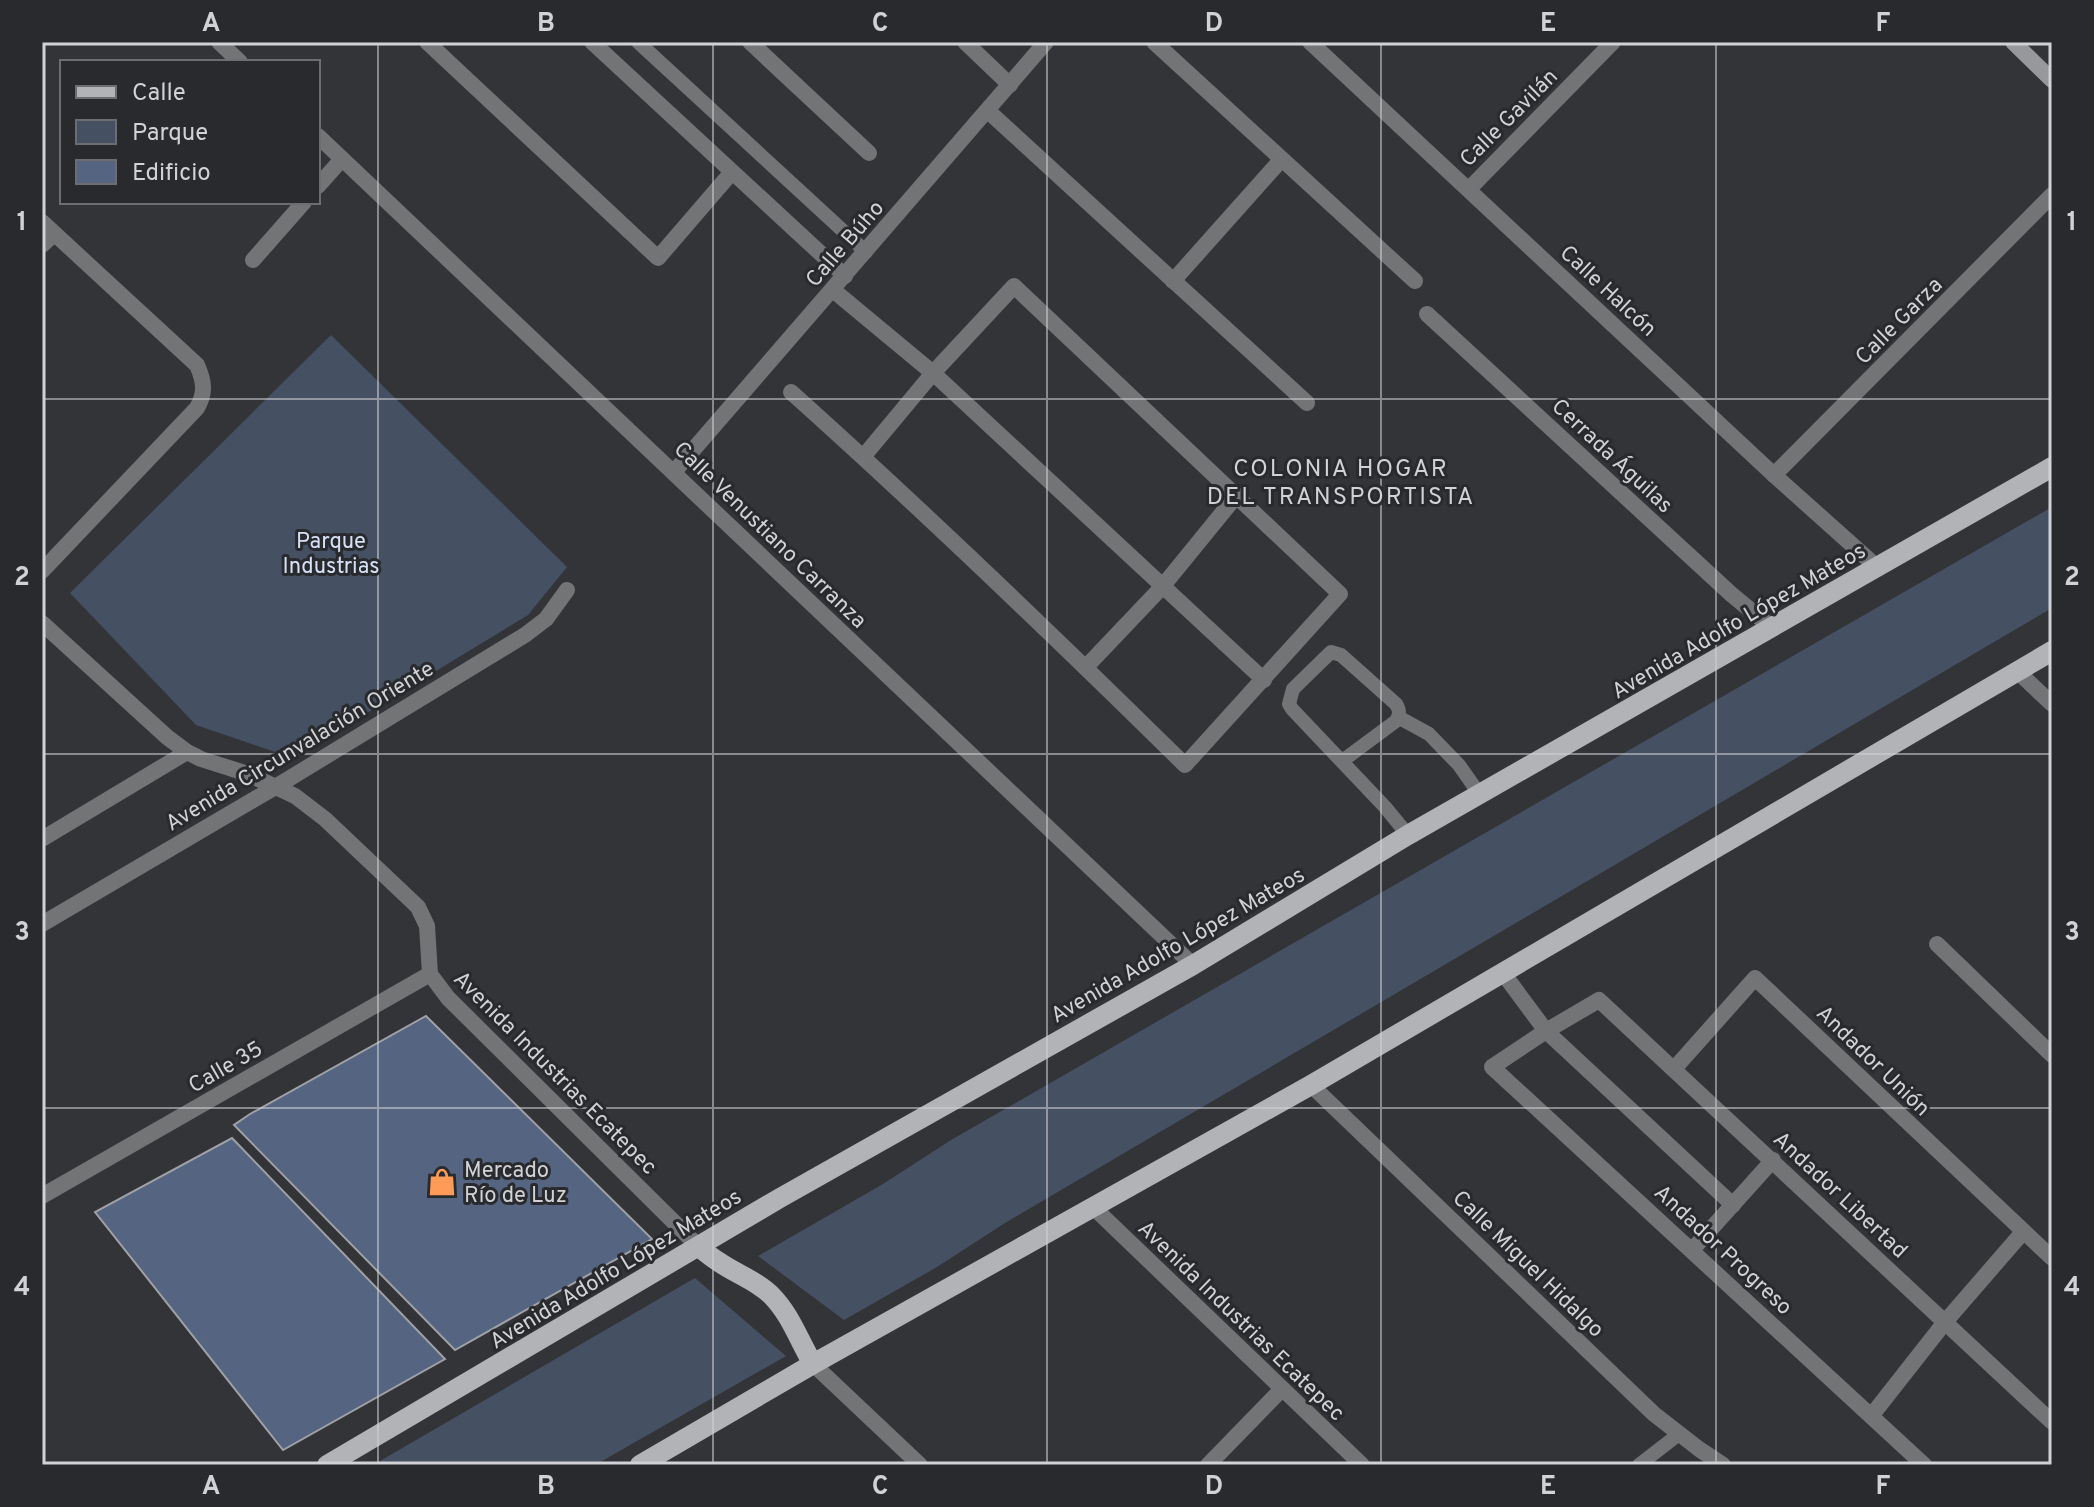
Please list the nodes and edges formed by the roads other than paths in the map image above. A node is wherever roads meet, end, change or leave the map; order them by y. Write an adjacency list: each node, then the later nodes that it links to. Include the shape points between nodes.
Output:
1 (219, 42): 12 (street)
2 (427, 42): 20 (street, via 658,258)
3 (592, 42): 20 (street)
4 (638, 42): 26 (lane)
5 (750, 42): 17 (street)
6 (965, 42): 14 (street)
7 (1046, 42): 14 (street, Calle Búho)
8 (1154, 42): 19 (street)
9 (1310, 42): 22 (street, Calle Halcón)
10 (1613, 42): 22 (street, Calle Gavilán)
11 (2013, 42): 13 (street)
12 (238, 60)
13 (2052, 80)
14 (1010, 85): 15 (street, Calle Búho)
15 (988, 111): 26 (street, Calle Búho); 29 (street)
16 (320, 138): 18 (street, Calle Venustiano Carranza)
17 (869, 153)
18 (342, 159): 21 (street); 38 (street, Calle Venustiano Carranza)
19 (1281, 160): 29 (street); 30 (street)
20 (732, 172): 28 (street)
21 (320, 184)
22 (1469, 189): 39 (street, Calle Halcón)
23 (2052, 195): 39 (street, Calle Garza)
24 (302, 204): 27 (street)
25 (46, 234): 42 (street, via 197,365 204,389 197,408)
26 (866, 252): 28 (street, Calle Búho)
27 (253, 260)
28 (845, 276): 31 (street, Calle Búho)
29 (1173, 281): 35 (street)
30 (1415, 281)
31 (833, 290): 33 (street); 38 (street, Calle Búho)
32 (1427, 314): 46 (street, Cerrada Águilas)
33 (933, 373): 36 (street); 40 (street, via 1014,286); 43 (street)
34 (791, 392): 36 (street)
35 (1307, 403)
36 (863, 457): 48 (street)
37 (2052, 467): 41 (main road, Avenida Adolfo López Mateos)
38 (674, 472): 61 (street, Calle Venustiano Carranza)
39 (1774, 475): 41 (street, Calle Halcón)
40 (1237, 495): 43 (street); 50 (street, via 1340,594)
41 (1878, 568): 46 (main road, Avenida Adolfo López Mateos)
42 (42, 571)
43 (1162, 587): 48 (street); 50 (street)
44 (567, 590): 55 (street, Avenida Circunvalación Oriente, via 546,619 525,635)
45 (42, 623): 53 (street, Avenida Industrias Ecatepec)
46 (1772, 628): 56 (main road, Avenida Adolfo López Mateos)
47 (2052, 651): 49 (main road)
48 (1086, 667): 50 (street, via 1185,765)
49 (2017, 671): 51 (street); 62 (main road)
50 (1264, 680)
51 (2052, 704)
52 (1398, 717): 54 (lane); 54 (lane, via 1396,704 1341,655 1327,654 1293,689 1289,704); 56 (lane, via 1429,734)
53 (187, 752): 55 (street, Avenida Industrias Ecatepec); 58 (street)
54 (1342, 761): 57 (lane)
55 (277, 786): 59 (street, Avenida Circunvalación Oriente); 63 (street, Avenida Industrias Ecatepec, via 311,807 418,907 427,926)
56 (1480, 795): 57 (main road, Avenida Adolfo López Mateos)
57 (1408, 835): 61 (main road, Avenida Adolfo López Mateos)
58 (42, 839)
59 (42, 924)
60 (1937, 944): 65 (street)
61 (1193, 965): 73 (main road, Avenida Adolfo López Mateos)
62 (1503, 973): 64 (street); 67 (main road)
63 (430, 974): 69 (street, Calle 35); 73 (street, Avenida Industrias Ecatepec, via 448,998)
64 (1546, 1031): 66 (street, Andador Libertad, via 1599,1000); 70 (street); 74 (street, Andador Progreso, via 1492,1067)
65 (2052, 1055)
66 (1674, 1069): 68 (street, Andador Libertad); 72 (street, Andador Unión, via 1755,978)
67 (1311, 1085): 71 (main road); 81 (street, Calle Miguel Hidalgo)
68 (1773, 1160): 70 (street); 76 (street, Andador Libertad)
69 (42, 1196)
70 (1733, 1205): 74 (street)
71 (1092, 1206): 77 (main road); 78 (street, Avenida Industrias Ecatepec)
72 (2023, 1232): 75 (street, Andador Unión); 76 (street)
73 (699, 1247): 77 (main road, via 771,1295); 82 (main road, Avenida Adolfo López Mateos)
74 (1692, 1250): 79 (street, Andador Progreso)
75 (2052, 1258)
76 (1945, 1322): 79 (street); 80 (street, Andador Libertad)
77 (813, 1364): 83 (main road); 84 (street)
78 (1282, 1389): 85 (street); 86 (street, Avenida Industrias Ecatepec)
79 (1872, 1415): 89 (street, Andador Progreso)
80 (2052, 1422)
81 (1679, 1434): 87 (lane); 88 (street, Calle Miguel Hidalgo)
82 (327, 1465)
83 (640, 1465)
84 (920, 1465)
85 (1208, 1465)
86 (1362, 1465)
87 (1639, 1465)
88 (1723, 1465)
89 (1924, 1465)

